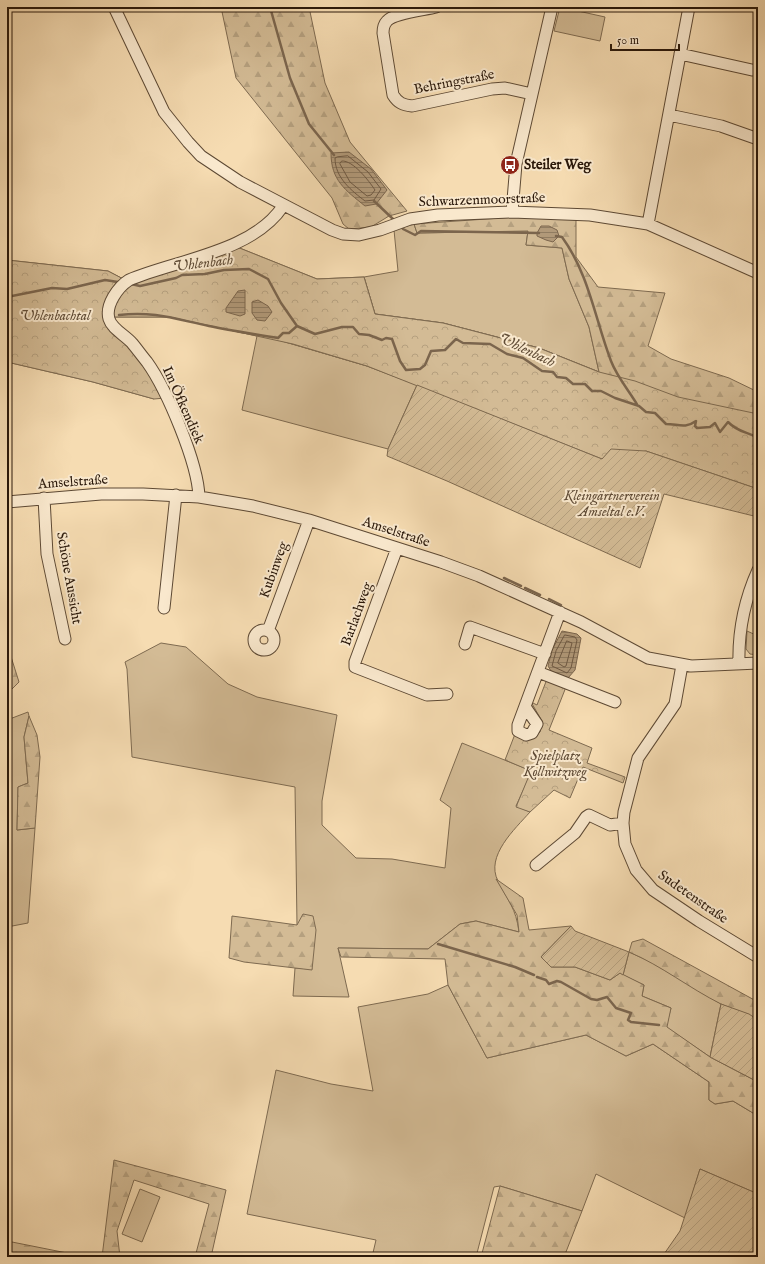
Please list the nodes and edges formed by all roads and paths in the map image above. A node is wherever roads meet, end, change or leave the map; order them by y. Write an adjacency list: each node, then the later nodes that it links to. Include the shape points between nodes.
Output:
1 (114, 7): 10 (street, Schwarzenmoorstraße, via 164,112 178,131 201,156)
2 (436, 7): 7 (street, Behringstraße, via 394,17 387,20 384,26 393,95 396,100 402,105 412,106 492,88)
3 (552, 7): 7 (street)
4 (689, 7): 5 (street)
5 (680, 54): 6 (street); 8 (street)
6 (752, 70)
7 (532, 94): 11 (street, via 516,164)
8 (669, 115): 9 (street, via 721,126); 12 (street)
9 (758, 139)
10 (283, 206): 11 (street, Schwarzenmoorstraße, via 332,230 354,235 368,234 410,218); 15 (street, Im Öfkendiek, via 258,230 226,248 129,280 118,290 110,305 108,313 112,325 131,342 147,363 172,410 192,462)
11 (512, 212): 12 (street, Schwarzenmoorstraße, via 590,215)
12 (648, 224): 13 (street, Schwarzenmoorstraße)
13 (758, 273)
14 (176, 495): 15 (street, Amselstraße); 16 (street, Amselstraße, via 101,494); 21 (street)
15 (199, 497): 18 (street, Amselstraße, via 253,506)
16 (44, 498): 17 (street, Amselstraße); 24 (street, Schöne Aussicht, via 47,554)
17 (7, 502)
18 (309, 520): 19 (street, Amselstraße); 23 (street, Kubinweg)
19 (397, 548): 22 (street, Amselstraße, via 479,576); 31 (street, Barlachweg, via 355,666 427,695)
20 (758, 570): 27 (street, via 746,598 738,645)
21 (164, 608)
22 (560, 612): 26 (street); 29 (street, Amselstraße, via 637,653)
23 (268, 631)
24 (65, 639)
25 (465, 644): 26 (street, via 470,627)
26 (545, 654): 30 (street)
27 (739, 664): 28 (street, Amselstraße); 29 (street, Amselstraße)
28 (758, 664)
29 (682, 665): 34 (street, Sudetenstraße, via 675,704 638,758)
30 (538, 672): 32 (street); 33 (street)
31 (447, 694)
32 (615, 702)
33 (526, 708)
34 (623, 823): 35 (street, via 610,825 593,816 586,817 575,833); 36 (street, Sudetenstraße, via 625,844 630,859 653,890)
35 (536, 866)
36 (758, 957)

